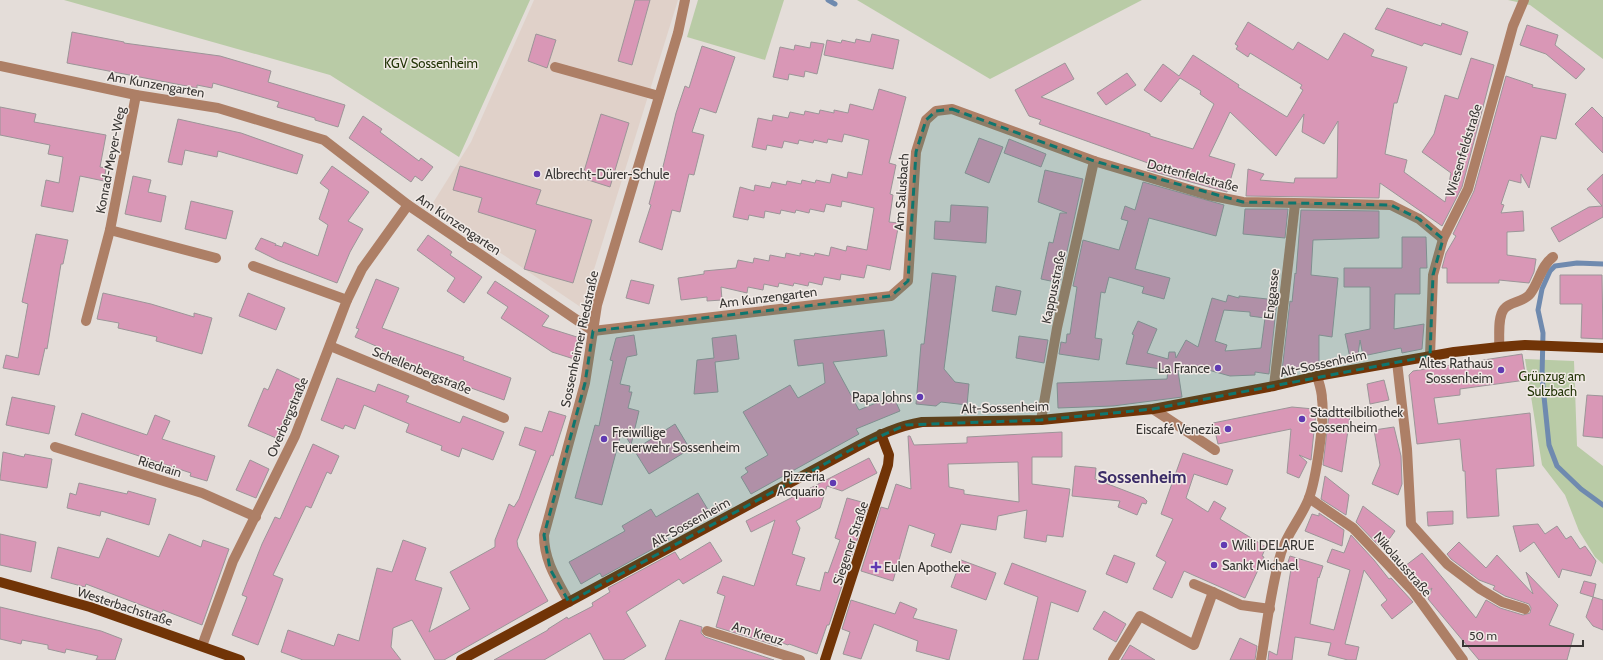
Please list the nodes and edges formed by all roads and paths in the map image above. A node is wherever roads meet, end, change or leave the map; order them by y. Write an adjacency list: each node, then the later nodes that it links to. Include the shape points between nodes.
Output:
1 (685, 0): 6 (street, Sossenheimer Riedstraße)
2 (1524, 0): 12 (street, Wiesenfeldstraße, via 1513,26 1468,189)
3 (0, 66): 5 (street, Am Kunzengarten)
4 (556, 67): 6 (street)
5 (136, 95): 10 (street, Am Kunzengarten, via 218,108 324,140); 11 (street, Konrad-Meyer-Weg)
6 (659, 96): 19 (street, Sossenheimer Riedstraße, via 597,305)
7 (982, 120): 8 (street, Dottenfeldstraße); 16 (street, Am Salusbach, via 952,109 936,111 926,120 916,152)
8 (1094, 161): 9 (street, Dottenfeldstraße, via 1236,201); 29 (street, Kappusstraße, via 1057,328)
9 (1295, 204): 12 (street, Dottenfeldstraße, via 1390,205 1418,219); 26 (street, Enggasse)
10 (408, 205): 17 (street, Overbergstraße, via 362,269); 19 (street, Am Kunzengarten)
11 (110, 230): 14 (street, Konrad-Meyer-Weg); 18 (street, Konrad-Meyer-Weg)
12 (1443, 239): 23 (street, Wiesenfeldstraße, via 1433,275)
13 (1553, 257): 21 (street, via 1530,294 1524,300 1508,305 1503,310)
14 (216, 258)
15 (253, 266): 17 (street)
16 (908, 281): 19 (street, Am Kunzengarten, via 891,296)
17 (348, 300): 20 (street, Overbergstraße)
18 (86, 321)
19 (593, 331): 38 (street, Sossenheimer Riedstraße, via 585,383 544,535 546,559)
20 (330, 346): 28 (street, Schellenbergstraße); 34 (street, Overbergstraße, via 295,436)
21 (1499, 346): 22 (main road, Alt-Sossenheim, via 1525,344); 23 (main road, Alt-Sossenheim)
22 (1603, 348)
23 (1430, 356): 24 (main road, Alt-Sossenheim)
24 (1397, 362): 25 (main road, Alt-Sossenheim); 40 (street, via 1407,449 1411,524 1447,564 1480,589 1502,602)
25 (1317, 376): 26 (main road, Alt-Sossenheim); 33 (street, via 1323,414)
26 (1274, 386): 27 (main road, Alt-Sossenheim)
27 (1153, 409): 29 (main road, Alt-Sossenheim); 32 (street)
28 (504, 418)
29 (1041, 420): 30 (main road, Alt-Sossenheim, via 922,422)
30 (881, 434): 38 (main road, Alt-Sossenheim); 46 (main road, Siegener Straße, via 889,455 888,465)
31 (55, 447): 34 (street, Riedrain, via 202,493)
32 (1215, 450)
33 (1309, 498): 39 (street, via 1282,550 1273,584); 49 (street, Nikolausstraße, via 1342,519 1358,533 1413,592)
34 (256, 517): 42 (street, Overbergstraße, via 233,560)
35 (0, 582): 42 (main road, Westerbachstraße, via 90,607)
36 (1194, 584): 37 (street)
37 (1213, 592): 39 (street, via 1241,605); 47 (street, via 1194,645 1140,616)
38 (569, 602): 44 (main road, Alt-Sossenheim)
39 (1270, 609): 48 (street)
40 (1525, 609)
41 (707, 631): 45 (street, Am Kreuz)
42 (202, 646): 43 (main road, Westerbachstraße)
43 (240, 660)
44 (461, 660)
45 (800, 660)
46 (826, 660)
47 (1113, 660)
48 (1261, 660)
49 (1463, 660)

